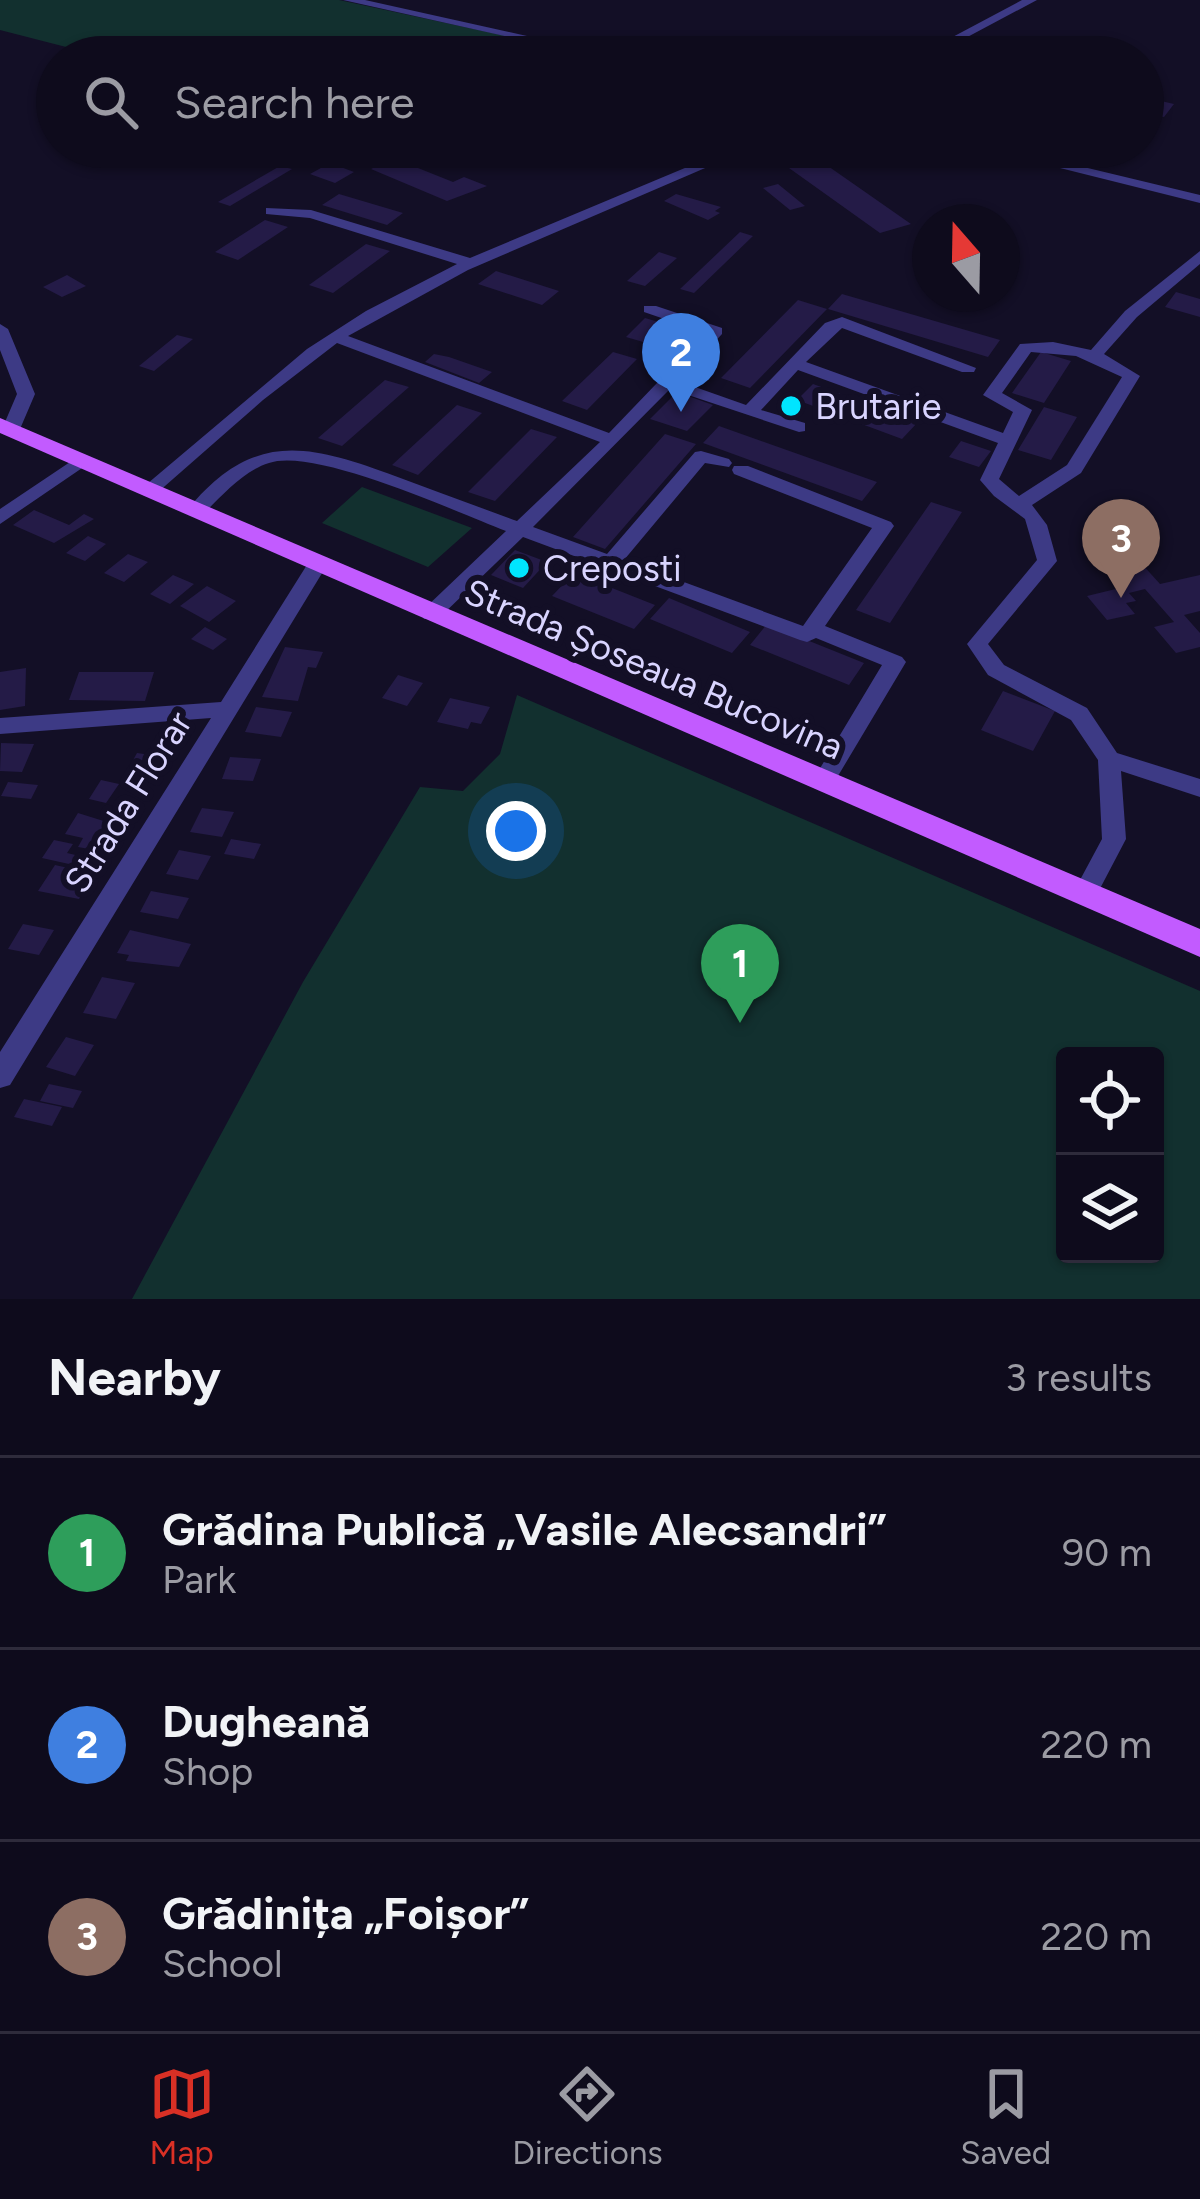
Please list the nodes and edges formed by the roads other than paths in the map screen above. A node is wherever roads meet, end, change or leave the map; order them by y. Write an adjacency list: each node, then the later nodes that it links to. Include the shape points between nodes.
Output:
1 (349, 0): 3 (street)
2 (1031, 0): 4 (street)
3 (517, 36)
4 (962, 36)
5 (698, 168): 10 (street)
6 (1070, 168): 7 (street)
7 (1200, 199)
8 (271, 211): 10 (street, via 311,214)
9 (1200, 256): 14 (street, via 1125,314)
10 (473, 264): 13 (street)
11 (650, 309): 17 (street, via 716,331)
12 (0, 328): 19 (street, Strada Șoseaua Bucovina, via 26,394)
13 (335, 337): 21 (street); 24 (street)
14 (1094, 357): 22 (street, via 1044,344 1026,348 992,395 1023,410); 25 (street, via 1131,376 1074,469)
15 (796, 364): 16 (street, via 842,322); 18 (street); 22 (street)
16 (968, 368)
17 (668, 383): 18 (street); 21 (street)
18 (749, 412): 20 (street)
19 (5, 427): 23 (main road, Strada Șoseaua Bucovina)
20 (799, 427)
21 (612, 440): 28 (street)
22 (1007, 441): 25 (street, via 989,480)
23 (82, 460): 24 (main road, Strada Șoseaua Bucovina); 27 (street)
24 (150, 489): 26 (main road, Strada Șoseaua Bucovina)
25 (1023, 502): 35 (street, via 1040,522 1048,561 977,644 996,670 1079,714)
26 (197, 509): 28 (street, via 244,464 296,451); 30 (main road, Strada Șoseaua Bucovina)
27 (0, 518)
28 (523, 528): 29 (street); 31 (street)
29 (612, 561): 32 (street, via 807,635); 32 (street, via 701,456 732,466 884,526)
30 (317, 565): 31 (main road, Strada Șoseaua Bucovina); 33 (street, Strada Florar)
31 (431, 614): 36 (main road, Strada Șoseaua Bucovina)
32 (812, 629): 36 (street, via 896,662)
33 (228, 709): 34 (street); 40 (street, Strada Florar)
34 (0, 726)
35 (1109, 759): 37 (street); 38 (street, via 1114,839)
36 (824, 780): 38 (main road, Strada Șoseaua Bucovina)
37 (1200, 788)
38 (1085, 893): 39 (main road, Strada Șoseaua Bucovina)
39 (1200, 943)
40 (0, 1076)

